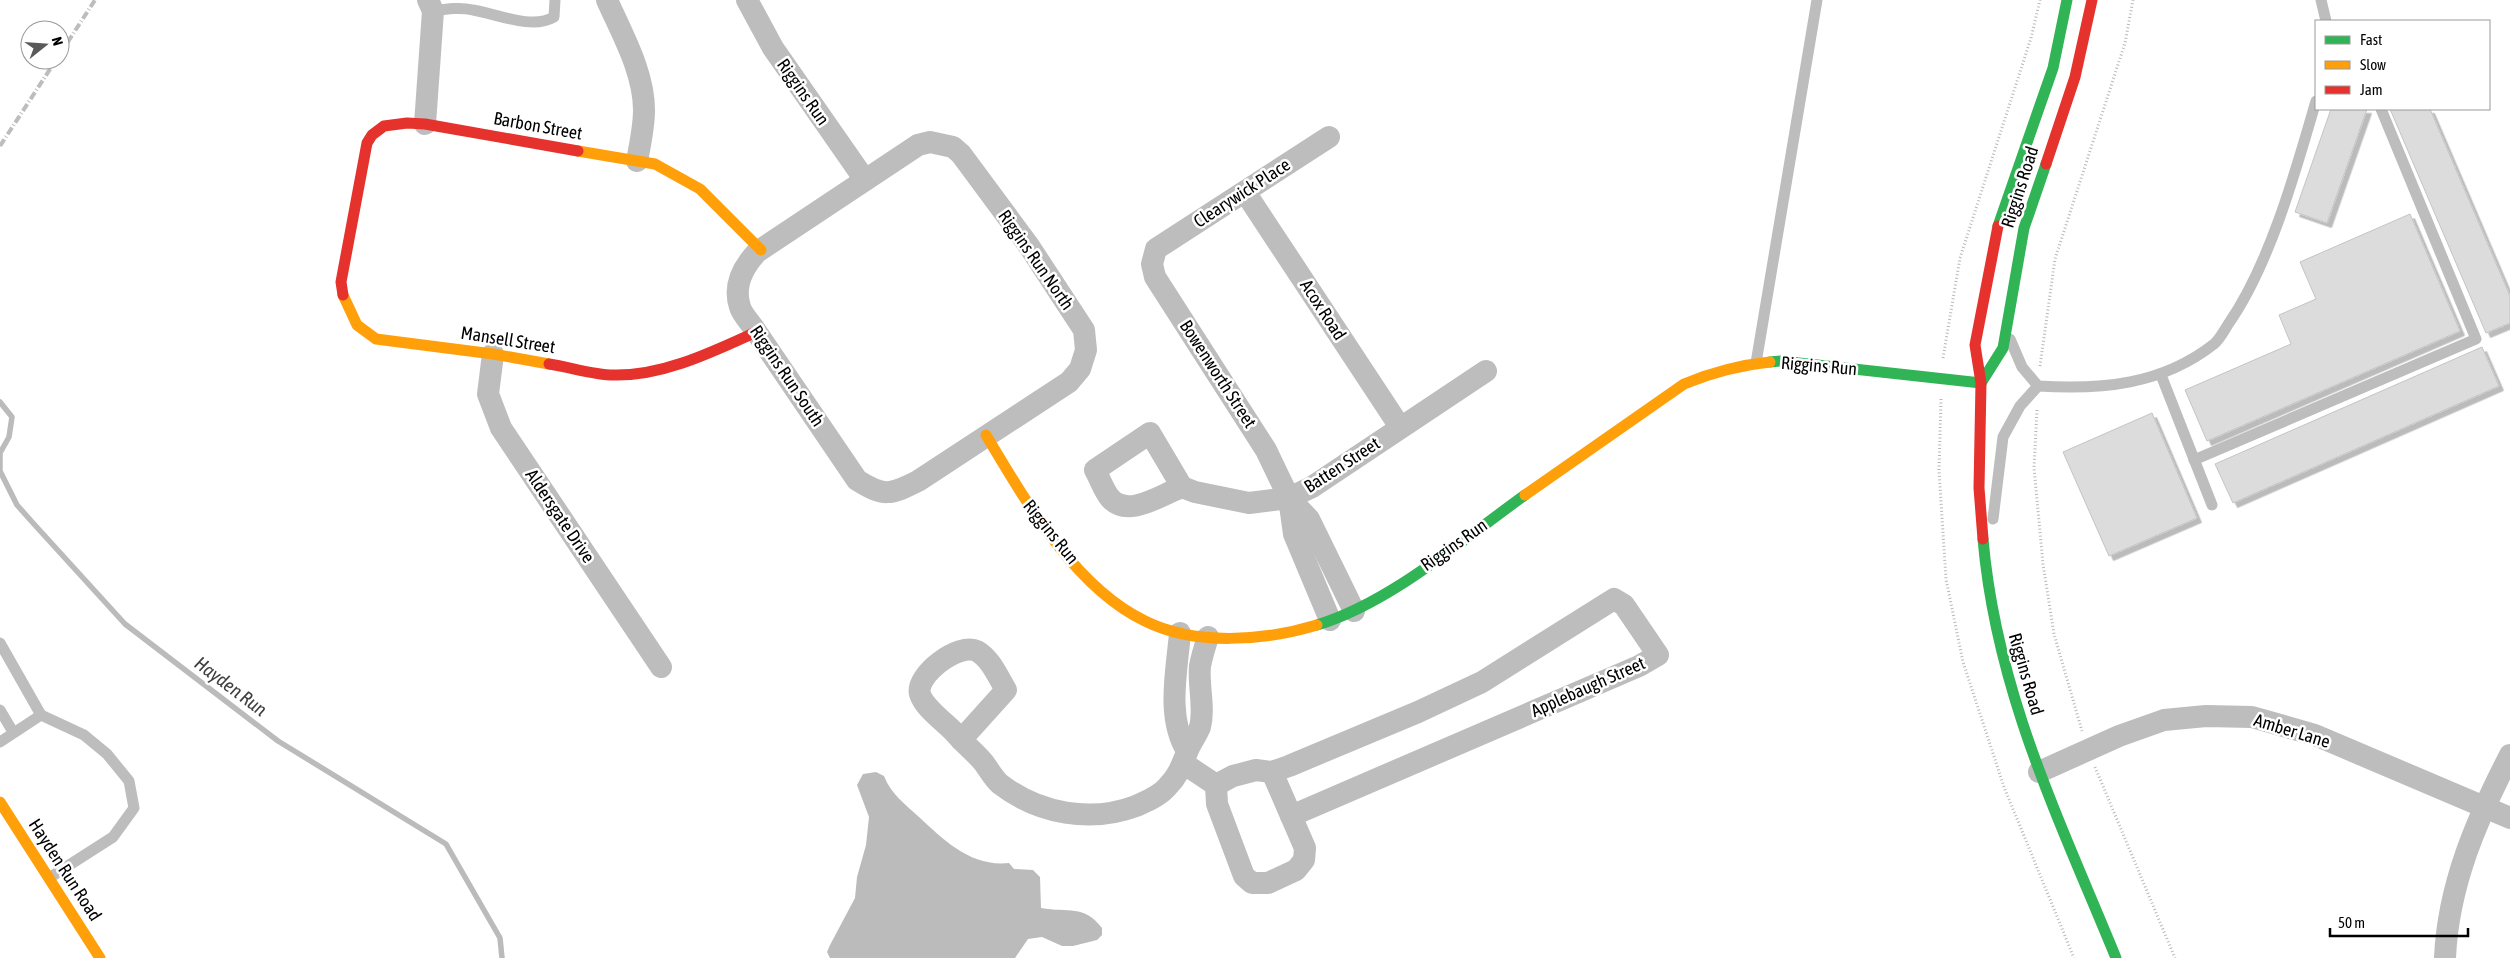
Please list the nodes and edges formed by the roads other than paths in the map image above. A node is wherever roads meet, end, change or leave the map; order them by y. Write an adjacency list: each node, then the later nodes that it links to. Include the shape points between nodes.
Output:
1 (555, 0): 8 (lane, via 554,17 545,22)
2 (607, 0): 14 (street, via 642,88 644,111)
3 (747, 0): 15 (street, Riggins Run, via 773,48)
4 (1817, 0): 23 (lane)
5 (2067, 0): 26 (street, Riggins Road, via 2053,68 1997,229 1975,345)
6 (2092, 0): 20 (street, Riggins Road, via 2075,77 2024,228)
7 (2321, 0): 9 (lane)
8 (431, 5): 12 (street)
9 (2326, 20)
10 (2315, 104): 25 (lane, via 2267,249 2239,309 2215,343)
11 (2381, 110): 30 (lane, via 2476,339)
12 (425, 124): 14 (street, Barbon Street); 17 (street, Barbon Street, via 384,125 373,132 367,143)
13 (1329, 137): 16 (street, Clearywick Place)
14 (637, 161): 19 (street, Barbon Street, via 655,164 700,188)
15 (865, 180): 19 (street, Riggins Run South); 29 (street, Riggins Run North, via 918,145 930,142 953,147 1029,246 1084,330 1086,350 1080,369 1069,382)
16 (1245, 192): 18 (street, Clearywick Place); 28 (street, Acox Road)
17 (352, 223): 22 (street, Mansell Street, via 341,282 344,299 358,325 376,339)
18 (1156, 249): 32 (street, Bowenworth Street, via 1152,264 1155,276 1266,450)
19 (761, 250): 21 (street, Riggins Run South, via 745,264 738,289 740,308)
20 (2007, 324): 26 (street, Riggins Road, via 2003,348); 27 (lane, via 2022,367)
21 (756, 332): 22 (street, Mansell Street, via 659,370 613,375); 29 (street, Riggins Run South, via 857,480 875,491 895,492 918,481)
22 (493, 354): 40 (street, Aldersgate Drive, via 488,394 501,428)
23 (1756, 364): 26 (street, Riggins Run, via 1781,361); 35 (street, Riggins Run, via 1710,373 1684,384 1428,564)
24 (1486, 371): 28 (street, Batten Street)
25 (2161, 375): 27 (lane, via 2141,381 2075,388); 30 (lane)
26 (1981, 383): 34 (street, Riggins Road, via 1979,488)
27 (2038, 386): 34 (lane, via 2020,406 2003,437)
28 (1400, 427): 32 (street, Batten Street)
29 (986, 434): 37 (street, Riggins Run, via 1022,495 1097,586 1109,598 1146,622)
30 (2194, 460): 33 (lane)
31 (1182, 487): 32 (street, Batten Street, via 1249,503)
32 (1289, 498): 35 (street, Bowenworth Street, via 1309,519); 36 (street, Bowenworth Street, via 1294,534)
33 (2212, 505)
34 (1987, 586): 50 (street, Riggins Road, via 2000,652)
35 (1354, 611): 36 (street, Riggins Run)
36 (1330, 620): 38 (street, Riggins Run, via 1298,631)
37 (1180, 633): 38 (street, Riggins Run); 41 (street)
38 (1208, 636): 41 (street, via 1200,666)
39 (0, 643): 43 (lane)
40 (661, 667)
41 (1187, 692): 48 (street, via 1200,726)
42 (0, 710): 44 (lane)
43 (41, 715): 44 (lane); 56 (lane, via 84,735 107,754 129,781 134,808 113,837)
44 (14, 732): 46 (lane)
45 (961, 740): 48 (street, via 999,783 1024,799 1061,813 1090,816 1125,810 1149,800 1168,788 1182,770)
46 (0, 742)
47 (2510, 755): 53 (street)
48 (1185, 757): 51 (street)
49 (1272, 772): 51 (street, Applebaugh Street, via 1256,770); 54 (street); 54 (street, Applebaugh Street, via 1482,682 1614,599 1624,605 1658,656)
50 (2039, 772): 53 (street, Amber Lane, via 2164,720 2206,716 2252,717 2314,735); 58 (street, Riggins Road)
51 (1216, 785): 54 (street, via 1217,804 1244,876 1252,883 1268,883 1296,870 1304,860 1304,848)
52 (0, 802): 56 (street, Hayden Run Road)
53 (2483, 807): 55 (street, Amber Lane); 59 (street, via 2467,847 2446,925)
54 (1291, 816)
55 (2510, 818)
56 (49, 878): 57 (street, Hayden Run Road)
57 (100, 958)
58 (2116, 958)
59 (2445, 958)

